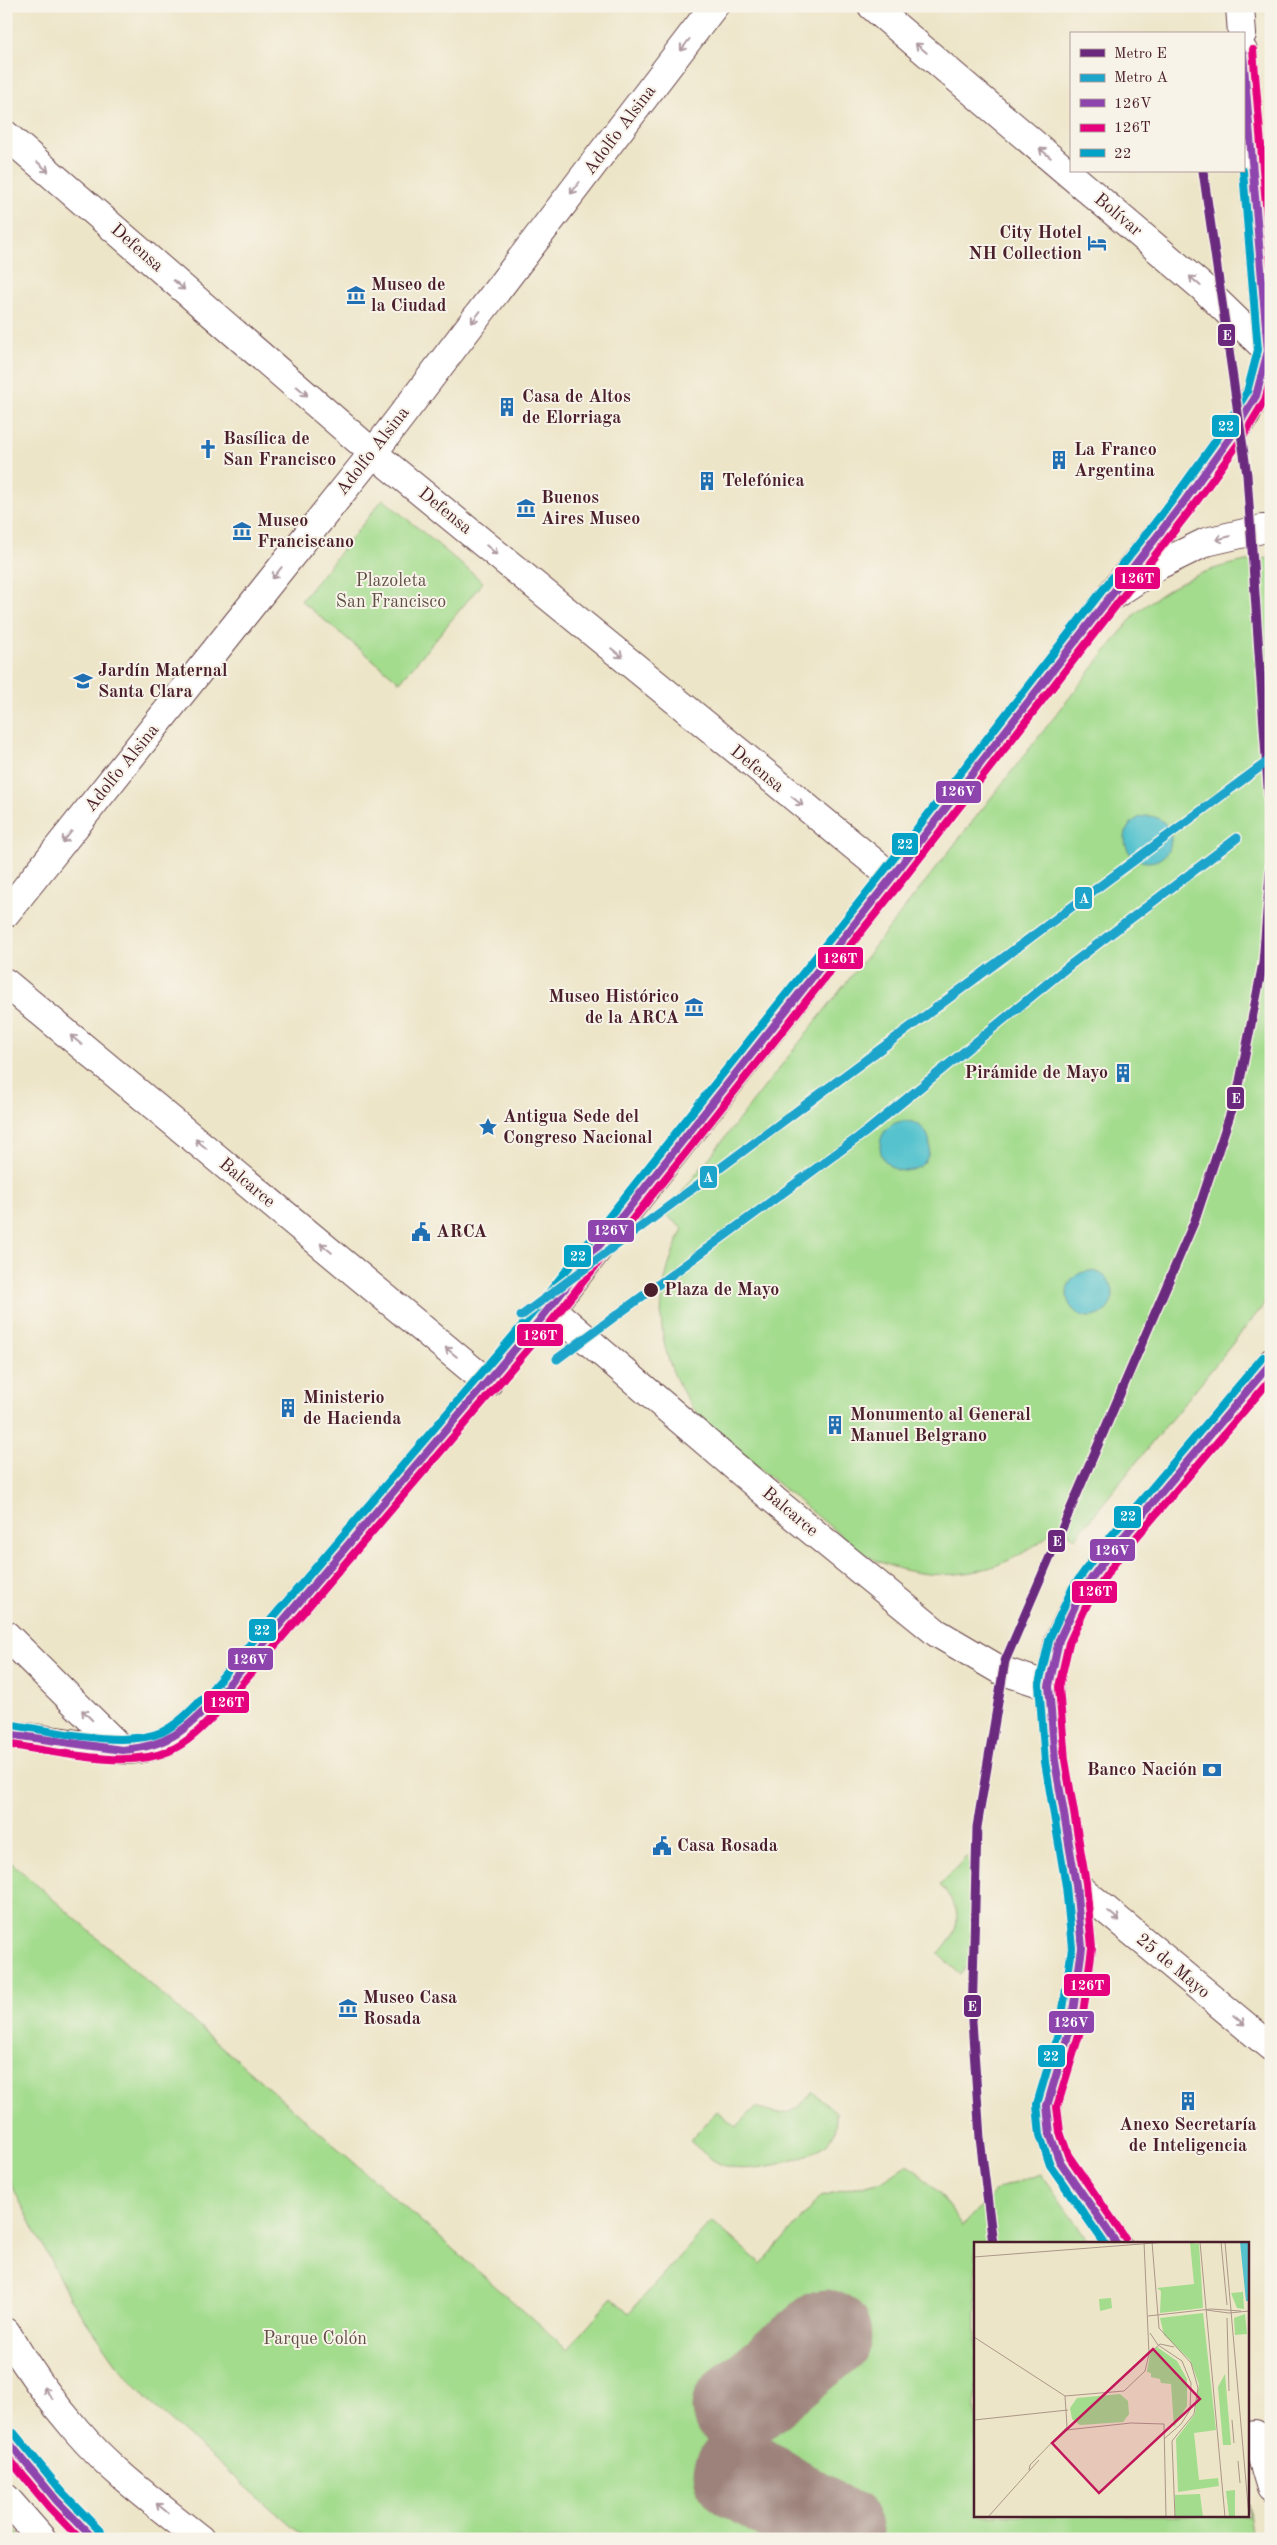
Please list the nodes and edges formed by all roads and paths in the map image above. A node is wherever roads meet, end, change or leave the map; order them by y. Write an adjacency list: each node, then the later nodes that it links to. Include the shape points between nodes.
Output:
1 (714, 6): 8 (street, Adolfo Alsina, one-way to 8)
2 (872, 6): 7 (street, Bolívar, one-way to 2, via 1201,286)
3 (1240, 6): 4 (street)
4 (1242, 32)
5 (1244, 62): 7 (street)
6 (6, 135): 8 (street, Defensa, one-way to 8)
7 (1270, 353): 10 (street, via 1260,386 1246,415 1183,503)
8 (373, 453): 11 (street, Defensa, one-way to 11); 12 (street, Adolfo Alsina, one-way to 12)
9 (1271, 529): 10 (street, one-way to 10, via 1206,542 1159,565)
10 (1108, 598): 11 (street)
11 (892, 877): 14 (street)
12 (6, 913)
13 (6, 983): 16 (street, Balcarce, one-way to 13)
14 (550, 1308): 16 (street); 18 (street, Balcarce, via 767,1494 937,1633 1000,1670)
15 (1271, 1363): 18 (street, via 1109,1554 1081,1593 1059,1640)
16 (488, 1383): 20 (street, via 211,1704 185,1730 162,1745)
17 (6, 1635): 20 (street, one-way to 17)
18 (1049, 1686): 21 (street, via 1055,1762)
19 (6, 1734): 20 (street)
20 (122, 1750)
21 (1076, 1885): 22 (street, 25 de Mayo, one-way to 22); 23 (street, via 1082,1948 1079,1980 1071,2024 1047,2106 1050,2134 1056,2152 1076,2187)
22 (1271, 2047)
23 (1116, 2242)
24 (6, 2332): 29 (street, one-way to 24, via 119,2472 77,2432)
25 (1258, 2434): 26 (street)
26 (1271, 2488)
27 (6, 2498): 28 (street)
28 (42, 2539)
29 (200, 2539)

